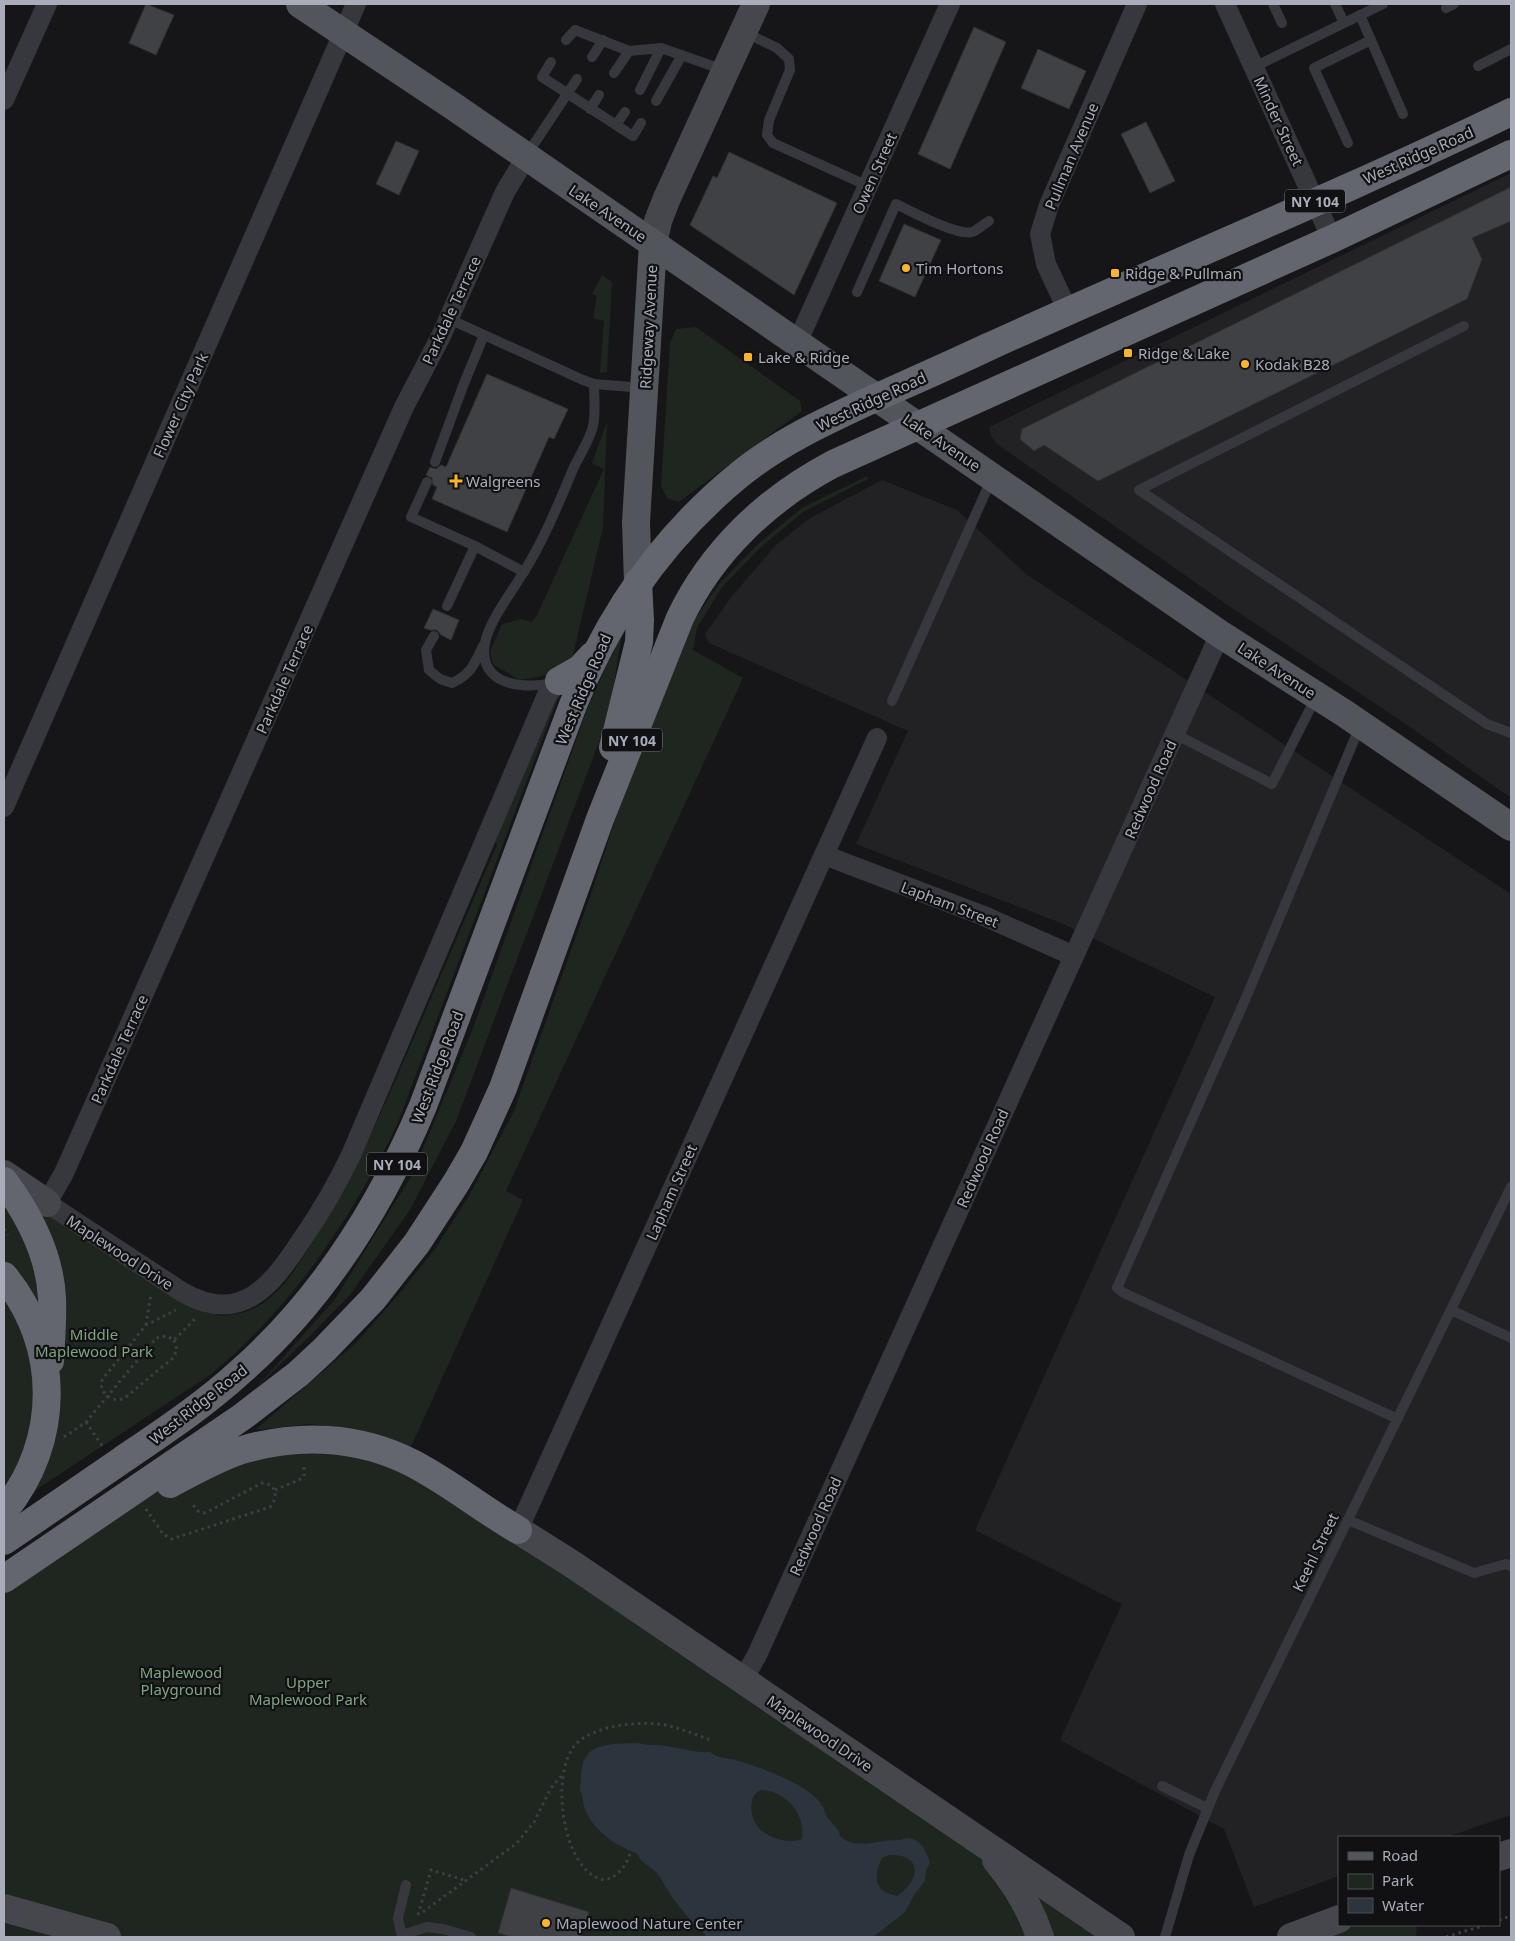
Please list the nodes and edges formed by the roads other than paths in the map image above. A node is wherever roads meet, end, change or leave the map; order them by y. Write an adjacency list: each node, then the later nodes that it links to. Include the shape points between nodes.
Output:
1 (47, 4): 33 (street)
2 (300, 4): 15 (main road, Lake Avenue)
3 (356, 4): 15 (street, Flower City Park)
4 (756, 4): 14 (street, Ridgeway Avenue)
5 (950, 4): 44 (street, Owen Street)
6 (1137, 4): 50 (street, Pullman Avenue, via 1049,205 1040,234 1046,264)
7 (1224, 4): 26 (street, Minder Street)
8 (1272, 4): 13 (lane)
9 (1335, 4): 12 (lane)
10 (1383, 4): 11 (lane)
11 (1360, 15): 12 (lane); 18 (lane)
12 (1344, 23): 26 (lane)
13 (1282, 24)
14 (743, 32): 27 (street, Ridgeway Avenue); 44 (lane, via 777,48 789,59 790,70 769,120 767,135 773,143)
15 (344, 33): 43 (main road, Lake Avenue); 77 (street, Flower City Park)
16 (566, 40): 17 (lane, via 574,30)
17 (603, 40): 21 (lane); 23 (lane)
18 (1371, 40): 38 (lane); 41 (lane, via 1314,68)
19 (661, 48): 21 (lane); 22 (lane); 30 (lane)
20 (1511, 49): 25 (lane)
21 (629, 51): 28 (lane)
22 (682, 55): 27 (lane); 34 (lane)
23 (592, 58)
24 (551, 62): 31 (lane, via 542,77)
25 (1478, 66)
26 (1254, 67): 45 (street, Minder Street)
27 (725, 70): 48 (street, Ridgeway Avenue, via 667,198)
28 (614, 73)
29 (577, 79): 31 (lane)
30 (640, 90)
31 (567, 94): 35 (lane); 43 (lane)
32 (599, 95): 35 (lane)
33 (4, 100)
34 (656, 101)
35 (590, 108): 40 (lane)
36 (625, 112): 40 (lane)
37 (1511, 112): 45 (highway, West Ridge Road / NY 104)
38 (1403, 114)
39 (641, 123): 40 (lane, via 632,136)
40 (616, 125)
41 (1348, 142)
42 (1511, 154): 47 (highway, NY 104)
43 (526, 157): 48 (main road, Lake Avenue); 51 (street, Parkdale Terrace, via 505,192)
44 (868, 186): 54 (street, Owen Street)
45 (1316, 201): 47 (street, Minder Street); 50 (highway, West Ridge Road / NY 104)
46 (989, 222): 49 (lane, via 972,232 960,231 896,204)
47 (1332, 239): 58 (highway, NY 104)
48 (653, 244): 54 (main road, Lake Avenue); 56 (main road, Ridgeway Avenue)
49 (857, 292)
50 (1068, 311): 57 (highway, West Ridge Road / NY 104)
51 (449, 319): 53 (lane); 85 (street, Parkdale Terrace, via 404,407 64,1173)
52 (1464, 326): 74 (lane, via 1139,490 1487,724)
53 (484, 335): 55 (lane); 59 (lane)
54 (797, 343): 57 (main road, Lake Avenue)
55 (594, 384): 56 (lane); 63 (lane, via 593,426 541,544)
56 (644, 388): 64 (main road, Ridgeway Avenue, via 636,522)
57 (877, 398): 58 (main road, Lake Avenue); 64 (highway, West Ridge Road / NY 104, via 807,431 746,470 689,520)
58 (918, 426): 60 (main road, Lake Avenue); 80 (highway, NY 104, via 833,464 791,489 754,519 710,568 686,605 674,632)
59 (435, 462)
60 (992, 477): 66 (main road, Lake Avenue); 72 (lane)
61 (427, 482): 62 (lane, via 411,518)
62 (475, 546): 63 (lane); 65 (lane)
63 (524, 572): 68 (lane)
64 (638, 582): 69 (highway, West Ridge Road / NY 104); 80 (highway, via 639,642)
65 (447, 606)
66 (1220, 634): 71 (main road, Lake Avenue); 75 (street, Redwood Road)
67 (434, 636): 68 (lane, via 426,650 429,670 452,683 470,672)
68 (485, 642): 70 (lane, via 485,657 490,670 505,682 519,686)
69 (598, 649): 70 (highway, via 586,663); 95 (highway, West Ridge Road / NY 104, via 423,1106 394,1171 357,1234 298,1312 242,1371 187,1415)
70 (559, 681): 87 (street, West Ridge Road, via 547,695 342,1173 279,1274 266,1288)
71 (1317, 696): 73 (main road, Lake Avenue); 75 (lane, via 1272,784)
72 (892, 701)
73 (1361, 725): 78 (main road, Lake Avenue); 91 (lane, via 1245,1000 1117,1288)
74 (1511, 733)
75 (1174, 734): 81 (street, Redwood Road)
76 (877, 738): 79 (street, Lapham Street)
77 (4, 806)
78 (1511, 827)
79 (824, 855): 81 (street, Lapham Street, via 984,916); 94 (street, Lapham Street)
80 (575, 888): 97 (highway, NY 104, via 489,1120 456,1184 397,1271 324,1350 270,1396)
81 (1074, 956): 98 (street, Redwood Road)
82 (4, 1174): 85 (street, Maplewood Drive)
83 (4, 1181): 90 (highway, via 35,1232 49,1275 52,1308)
84 (1511, 1188): 88 (lane, Keehl Street)
85 (47, 1203): 87 (street, Maplewood Drive, via 188,1296 217,1305)
86 (4, 1276): 90 (highway, via 21,1301 36,1337 44,1366)
87 (245, 1301)
88 (1451, 1310): 89 (lane); 91 (lane, Keehl Street)
89 (1511, 1338)
90 (47, 1409): 92 (highway, via 36,1459)
91 (1398, 1419): 93 (lane, Keehl Street)
92 (4, 1511)
93 (1348, 1520): 96 (lane, via 1474,1573 1506,1564); 100 (lane, Keehl Street)
94 (518, 1530): 97 (highway, via 400,1457 351,1442 300,1440 253,1447 218,1460); 98 (street, Maplewood Drive)
95 (4, 1541)
96 (1511, 1566)
97 (4, 1579)
98 (743, 1680): 101 (street, Maplewood Drive)
99 (1162, 1786): 100 (lane)
100 (1208, 1808): 110 (lane, Keehl Street, via 1189,1855)
101 (977, 1838): 108 (street, via 1018,1891); 109 (street, Maplewood Drive)
102 (406, 1885): 105 (lane, via 398,1918)
103 (4, 1908): 106 (street)
104 (1338, 1919): 111 (street)
105 (402, 1936): 107 (lane, via 435,1927)
106 (107, 1937)
107 (472, 1937)
108 (1040, 1937)
109 (1121, 1937)
110 (1166, 1937)
111 (1291, 1937)

